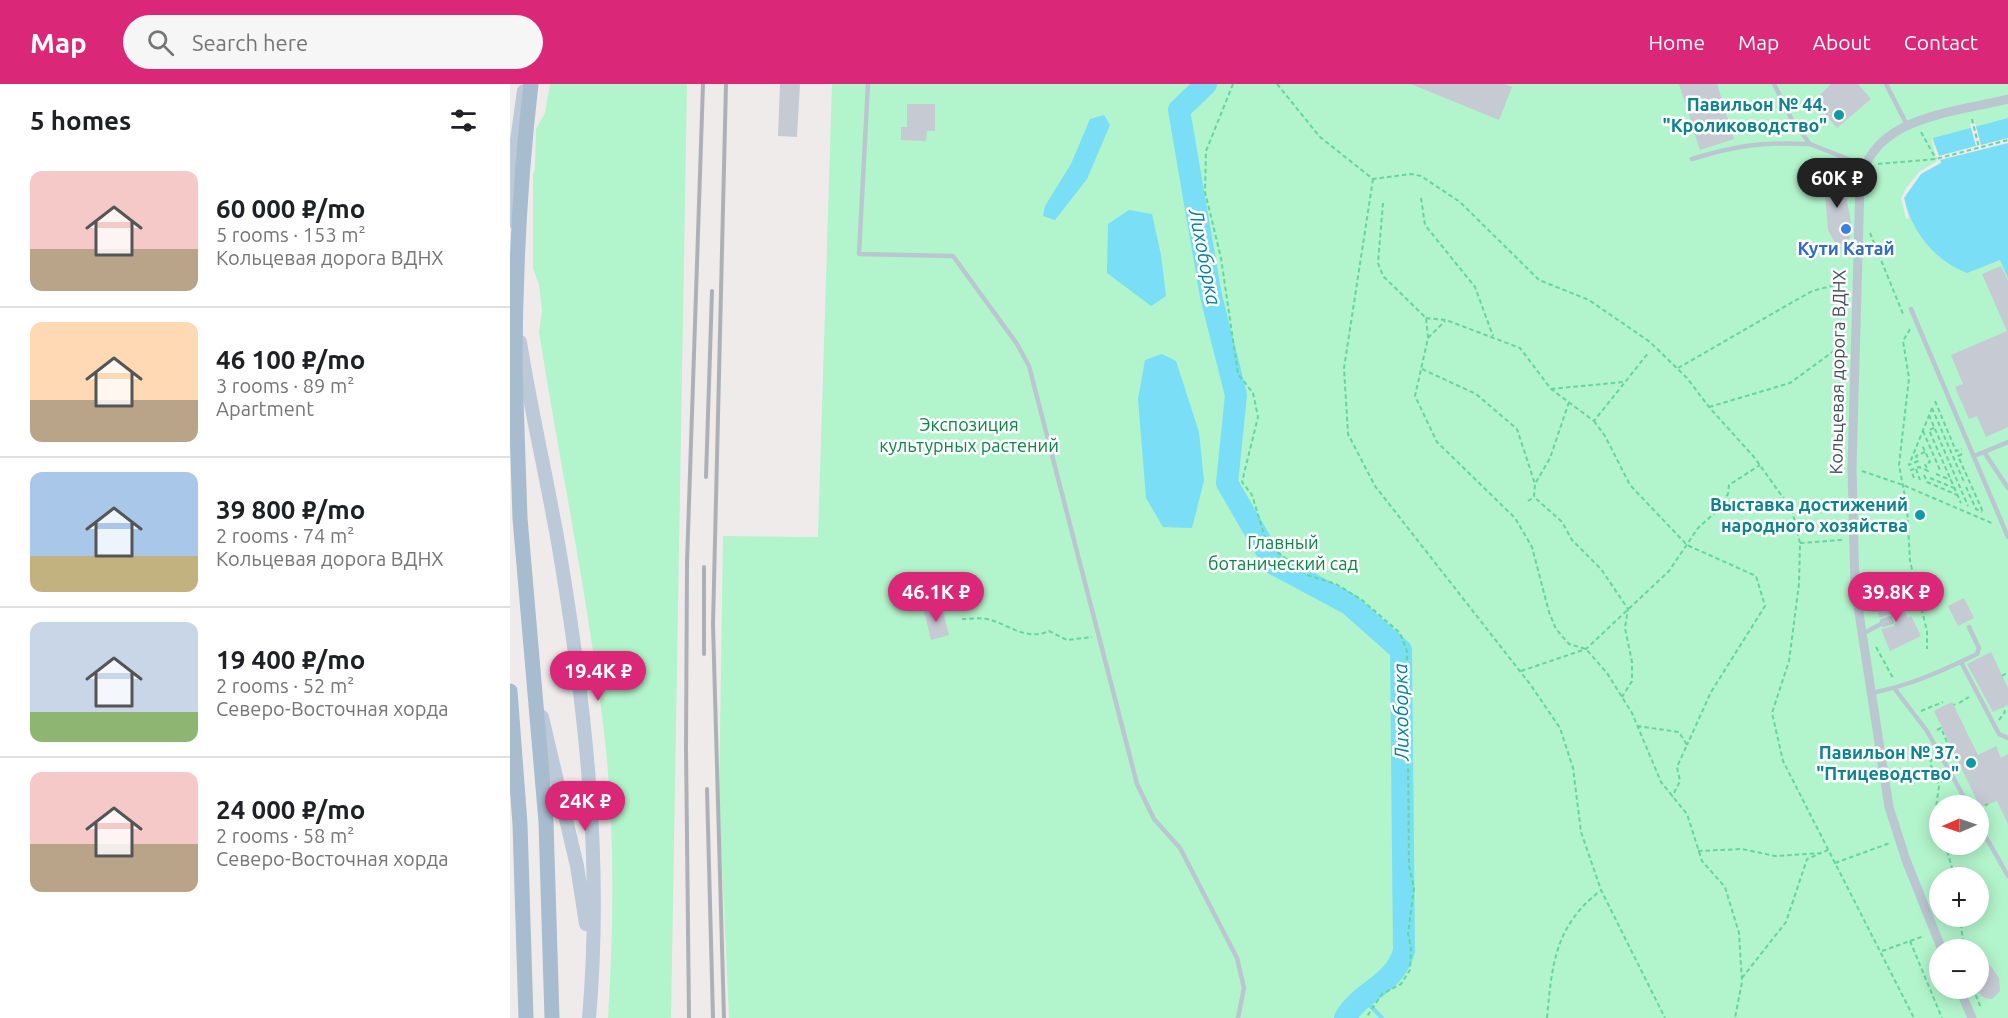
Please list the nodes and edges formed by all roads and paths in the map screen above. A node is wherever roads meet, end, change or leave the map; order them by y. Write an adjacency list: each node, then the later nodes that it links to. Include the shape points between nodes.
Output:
1 (525, 84): 25 (main road, via 513,169)
2 (531, 84): 102 (main road, bridge, via 515,280 515,431)
3 (868, 84): 95 (lane, via 859,254 953,256 1017,345 1029,366)
4 (1233, 84): 144 (path, via 1206,151 1205,192 1221,258 1238,374 1253,393 1258,417 1242,482 1252,495 1267,544 1307,575 1336,584 1362,600 1400,633 1407,651 1409,866 1414,888 1408,927 1410,970 1401,984 1382,994)
5 (1277, 84): 19 (path, via 1320,137)
6 (1774, 84): 13 (lane, via 1792,120)
7 (1886, 84): 10 (lane)
8 (2008, 99): 10 (street)
9 (1971, 119): 14 (path)
10 (1907, 125): 18 (street, via 1875,146)
11 (1921, 132): 16 (path)
12 (2008, 140): 14 (path)
13 (1810, 144): 15 (lane, via 1761,142); 18 (lane)
14 (1979, 148): 16 (path)
15 (1692, 159)
16 (1936, 159): 17 (path)
17 (1892, 163)
18 (1863, 165): 22 (street, Кольцевая дорога ВДНХ)
19 (1373, 179): 34 (path, via 1421,176 1460,202 1539,280 1589,300 1650,342); 99 (path, via 1344,368 1348,434 1375,486)
20 (1421, 198): 30 (path, via 1425,225 1474,287)
21 (1383, 203): 26 (path, via 1380,270)
22 (1859, 206): 27 (path, via 1907,323); 59 (street, Кольцевая дорога ВДНХ)
23 (1847, 282): 34 (path, via 1812,291)
24 (1911, 309): 27 (lane)
25 (514, 316): 29 (main road)
26 (1426, 318): 28 (path); 31 (path)
27 (1916, 319): 56 (lane); 75 (path, via 1904,341 1909,378 1900,444)
28 (1446, 320): 30 (path); 31 (path)
29 (514, 331): 137 (main road, via 559,547 583,710 594,868)
30 (1493, 336): 37 (path, via 1520,348)
31 (1428, 338): 35 (path)
32 (1845, 343): 40 (path, via 1790,383)
33 (1649, 352): 36 (path)
34 (1678, 368): 40 (path)
35 (1421, 369): 73 (path, via 1476,394 1517,429); 96 (path, via 1415,396 1437,442 1515,518 1532,547 1556,629 1569,644)
36 (1624, 382): 37 (path); 42 (path)
37 (1551, 389): 39 (path)
38 (1935, 401): 43 (path)
39 (1569, 402): 42 (path); 73 (path, via 1550,458)
40 (1709, 407): 58 (path)
41 (1929, 415): 44 (path, via 1932,408); 45 (path); 46 (path)
42 (1594, 421): 89 (path, via 1630,485)
43 (1945, 424): 44 (path); 51 (path, via 1956,451)
44 (1940, 426): 72 (path)
45 (1934, 428): 47 (path); 49 (path, via 1929,430)
46 (1923, 430): 52 (path, via 1909,465); 55 (path)
47 (1940, 441): 49 (path); 76 (path)
48 (2008, 442): 53 (lane)
49 (1935, 443): 69 (path)
50 (1922, 445): 52 (path)
51 (1962, 449)
52 (1925, 452): 57 (path)
53 (1984, 452): 56 (lane); 79 (lane)
54 (1964, 453): 70 (path, via 1959,456)
55 (1933, 454): 57 (path); 61 (path)
56 (1974, 456): 85 (lane)
57 (1928, 457): 60 (path, via 1928,471)
58 (1760, 465): 88 (path, via 1792,510); 89 (path, via 1729,485 1719,509 1698,528)
59 (1852, 468): 75 (path); 94 (street, Кольцевая дорога ВДНХ, via 1853,563)
60 (1916, 468): 65 (path, via 1911,470); 67 (path)
61 (1940, 470)
62 (1936, 474): 64 (path)
63 (1924, 475): 74 (path)
64 (1941, 476): 69 (path); 71 (path)
65 (1914, 478)
66 (1930, 478): 68 (path)
67 (1920, 480)
68 (1935, 480): 71 (path); 74 (path)
69 (1951, 480): 78 (path)
70 (1969, 480): 72 (path); 77 (path, via 1983,512 1976,509)
71 (1939, 482): 78 (path)
72 (1964, 482): 76 (path)
73 (1535, 484): 81 (path)
74 (1932, 484): 80 (path)
75 (1903, 485): 85 (path); 97 (path, via 1910,561 1927,631)
76 (1959, 485): 84 (path)
77 (1966, 487)
78 (1954, 488): 80 (path)
79 (2008, 488)
80 (1957, 495): 83 (path)
81 (1534, 497): 82 (path); 90 (path, via 1562,522)
82 (1528, 501)
83 (1960, 503)
84 (1968, 506)
85 (2004, 528): 86 (lane)
86 (2008, 537)
87 (1843, 540): 88 (path)
88 (1800, 543): 126 (path, via 1789,661 1772,713 1783,761)
89 (1687, 545): 90 (path, via 1669,571); 119 (path, via 1755,576 1765,606 1711,692)
90 (1628, 609): 96 (path); 107 (path, via 1625,628 1632,681)
91 (962, 619): 95 (path, via 988,619 1018,633 1049,631 1067,640)
92 (1891, 620): 94 (lane)
93 (1969, 627): 98 (lane, via 1979,648 1977,654)
94 (1864, 633): 103 (path); 105 (street, Кольцевая дорога ВДНХ)
95 (1098, 636): 143 (lane, via 1137,784 1154,819 1180,848 1237,958 1244,988)
96 (1586, 649): 99 (path); 107 (path)
97 (1927, 649)
98 (1961, 662): 103 (lane); 106 (lane)
99 (1520, 672): 131 (path, via 1560,728 1574,768 1581,832)
100 (2008, 672): 101 (path)
101 (2002, 676)
102 (534, 686): 137 (main road, via 584,899); 141 (main road, via 546,834)
103 (1896, 688): 105 (lane); 111 (lane)
104 (510, 691): 112 (main road)
105 (1871, 693): 133 (street, Кольцевая дорога ВДНХ, via 1893,824)
106 (1977, 693): 109 (path); 113 (lane)
107 (1622, 697): 114 (path)
108 (1942, 702): 111 (path)
109 (1956, 704)
110 (2003, 708): 113 (path, via 2002,718)
111 (1915, 715): 115 (lane)
112 (512, 719): 120 (main road); 140 (main road, via 525,927)
113 (1993, 723): 116 (lane, via 1999,734)
114 (1637, 726): 119 (path, via 1679,732); 123 (path)
115 (1929, 734): 117 (path, via 1941,728); 118 (lane)
116 (2008, 738)
117 (1948, 742)
118 (1935, 744): 121 (path, via 1930,763 1939,786); 122 (lane)
119 (1687, 745): 123 (path, via 1677,767 1680,781)
120 (510, 773)
121 (1938, 795)
122 (1963, 795)
123 (1672, 797): 127 (path, via 1687,814)
124 (1989, 842): 130 (lane)
125 (1890, 843): 129 (path)
126 (1828, 850): 128 (path); 129 (path)
127 (1698, 851): 128 (path, via 1742,849 1775,856); 136 (path, via 1725,888 1739,933)
128 (1821, 853): 136 (path, via 1807,860 1786,922)
129 (1835, 863): 135 (path)
130 (2008, 876)
131 (1601, 890): 145 (path, via 1581,906 1565,927 1551,974); 146 (path)
132 (1926, 935): 134 (path)
133 (1938, 939)
134 (1910, 941): 135 (path); 149 (path)
135 (1882, 951): 148 (path)
136 (1742, 978): 147 (path)
137 (592, 986): 142 (main road)
138 (1964, 999): 150 (street)
139 (1977, 999): 151 (path)
140 (526, 1018)
141 (552, 1018)
142 (589, 1018)
143 (1238, 1018)
144 (1366, 1018)
145 (1547, 1018)
146 (1665, 1018)
147 (1735, 1018)
148 (1914, 1018)
149 (1942, 1018)
150 (1972, 1018)
151 (1984, 1018)

